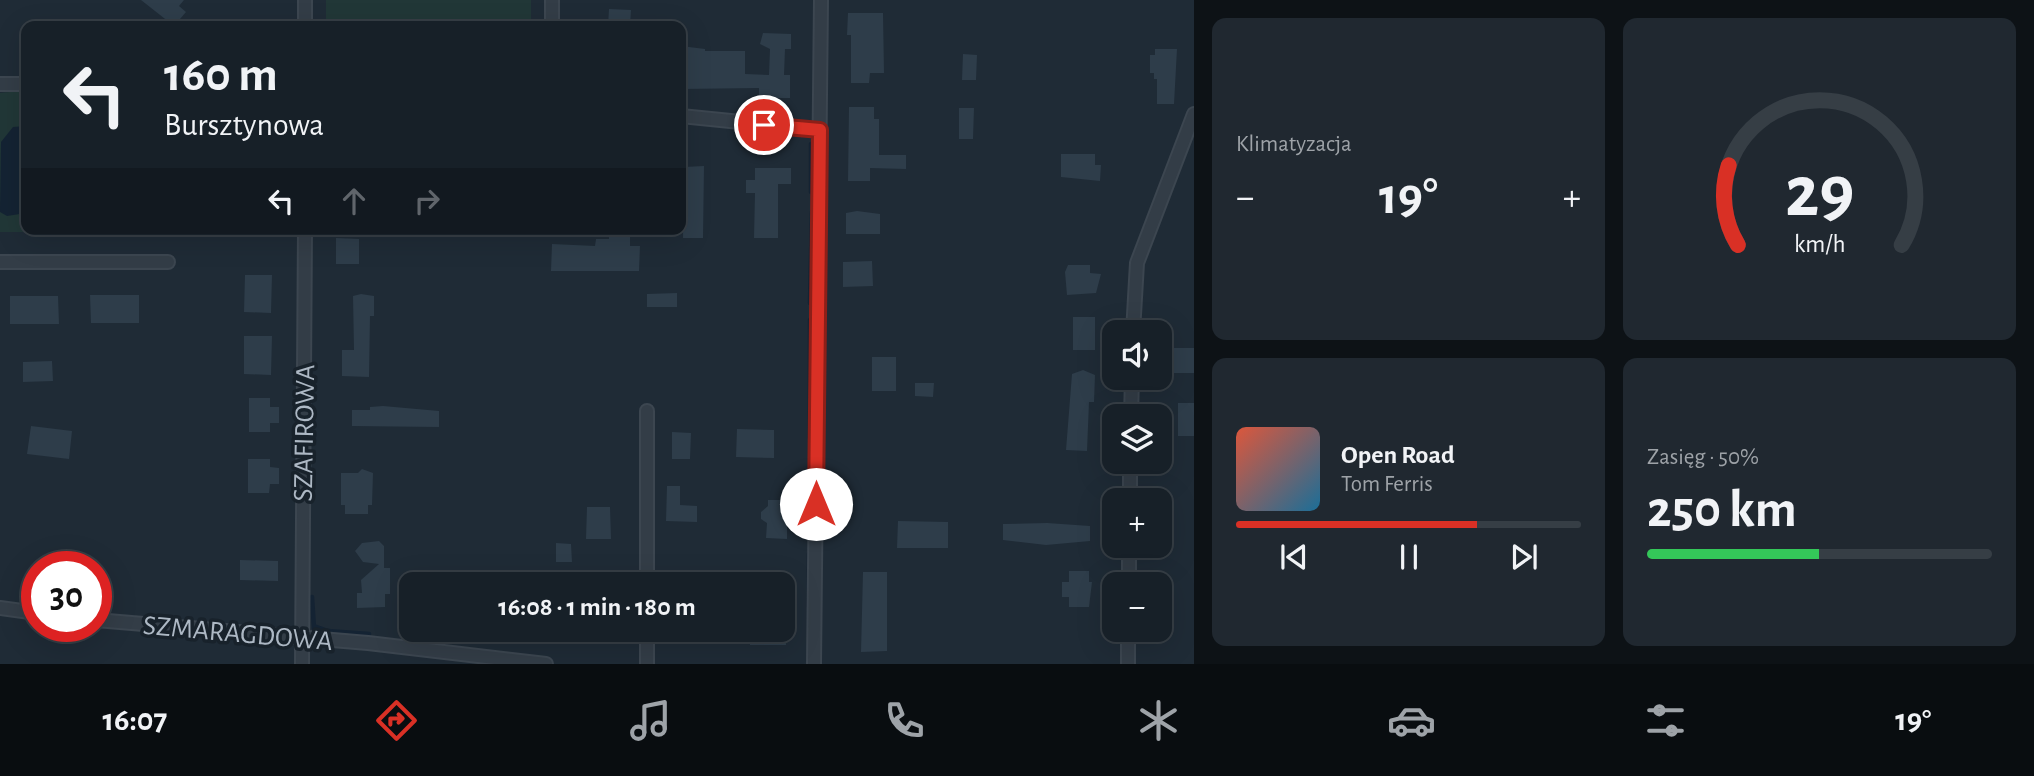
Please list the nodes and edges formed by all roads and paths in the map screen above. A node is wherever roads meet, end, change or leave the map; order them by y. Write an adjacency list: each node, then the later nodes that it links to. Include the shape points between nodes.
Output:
1 (305, 0): 4 (street)
2 (552, 0): 5 (street)
3 (821, 0): 10 (street)
4 (305, 21)
5 (552, 21)
6 (0, 84): 7 (street)
7 (21, 84)
8 (1194, 114): 14 (street, via 1137,263)
9 (686, 117): 10 (street)
10 (820, 130): 26 (street)
11 (305, 235): 20 (street, SZAFIROWA)
12 (0, 262): 13 (street)
13 (168, 262)
14 (1134, 320)
15 (647, 411): 16 (street)
16 (647, 572)
17 (0, 608): 18 (street)
18 (21, 611)
19 (112, 621): 20 (street, SZMARAGDOWA)
20 (301, 637): 23 (street, SZAFIROWA); 24 (street, SZMARAGDOWA)
21 (647, 642): 25 (street)
22 (1128, 642): 27 (street)
23 (302, 664)
24 (546, 664)
25 (647, 664)
26 (814, 664)
27 (1128, 664)

